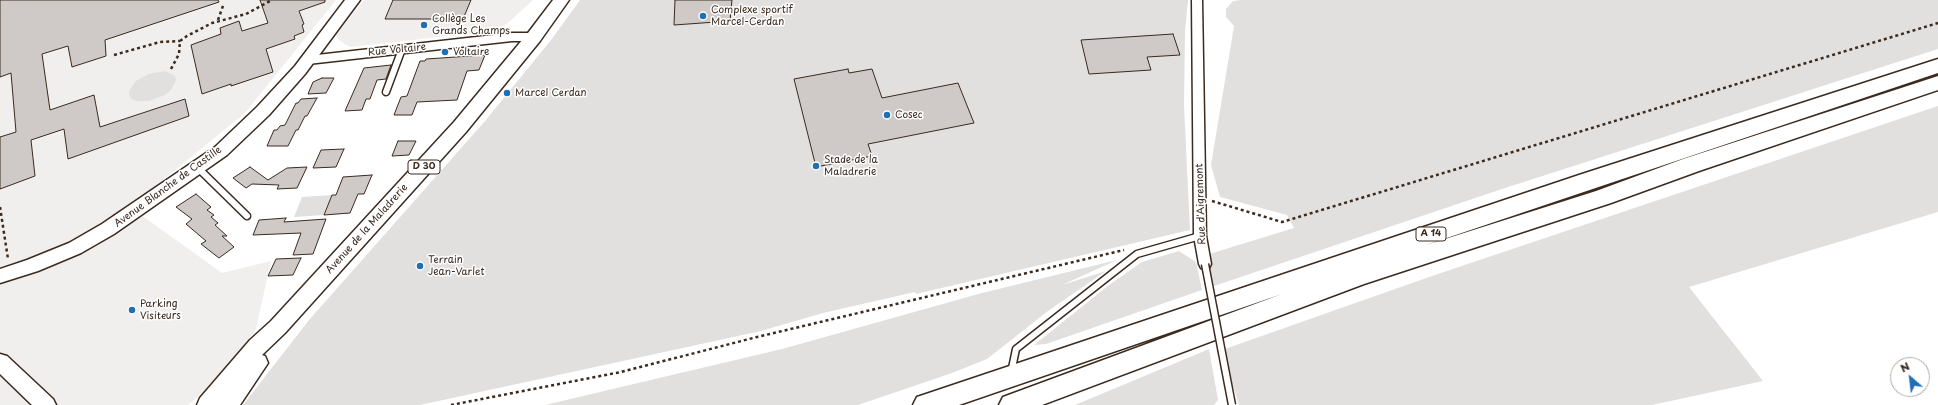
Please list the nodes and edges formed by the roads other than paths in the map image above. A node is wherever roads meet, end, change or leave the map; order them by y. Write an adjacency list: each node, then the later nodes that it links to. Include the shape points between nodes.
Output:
1 (353, 0): 6 (street, Avenue Blanche de Castille)
2 (561, 0): 4 (main road, Avenue de la Maladrerie / D 30)
3 (1197, 0): 12 (street, Rue d'Aigremont)
4 (534, 37): 5 (street, Rue Voltaire, via 512,37); 18 (main road, Avenue de la Maladrerie / D 30, via 460,127 278,327 268,346)
5 (402, 50): 6 (street, Rue Voltaire); 9 (lane)
6 (308, 60): 10 (street, Avenue Blanche de Castille, via 263,111 221,151)
7 (1938, 66): 17 (highway, A 14, via 1558,191)
8 (1938, 83): 21 (highway, A 14, via 1603,197 1358,276)
9 (386, 92)
10 (198, 168): 11 (lane); 14 (street, Avenue Blanche de Castille, via 131,215 75,248)
11 (247, 216)
12 (1200, 236): 13 (street, Rue d'Aigremont); 17 (lane, via 1137,254 1016,349)
13 (1205, 264): 22 (lane, Rue d'Aigremont, bridge)
14 (0, 276)
15 (0, 349): 16 (street)
16 (4, 365): 19 (street)
17 (1010, 377): 20 (highway, A 14)
18 (213, 403)
19 (46, 405)
20 (926, 405)
21 (1013, 405)
22 (1232, 405)

